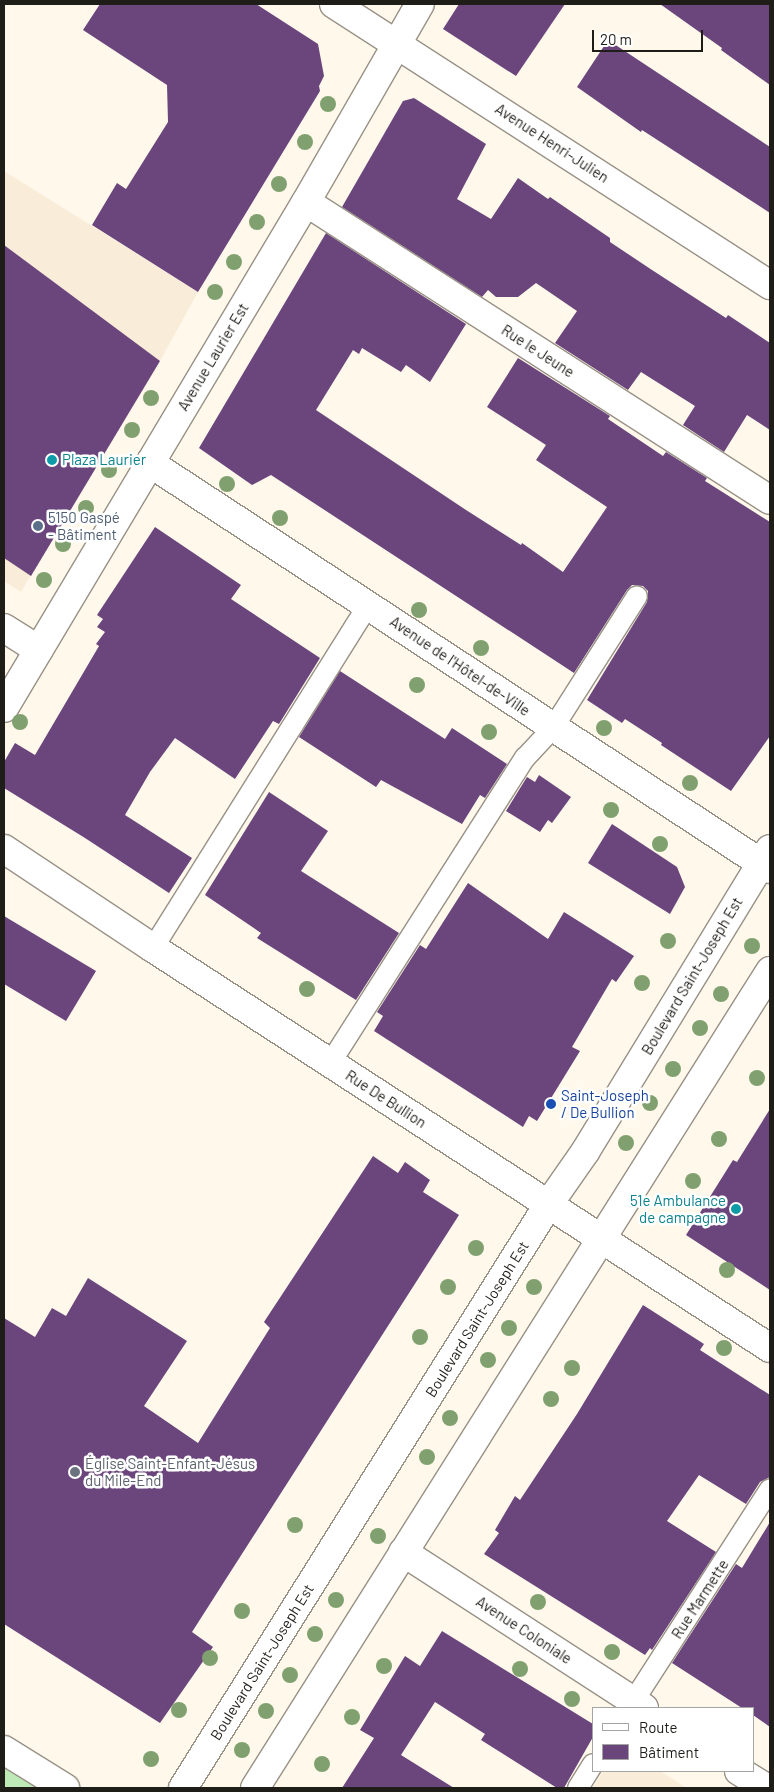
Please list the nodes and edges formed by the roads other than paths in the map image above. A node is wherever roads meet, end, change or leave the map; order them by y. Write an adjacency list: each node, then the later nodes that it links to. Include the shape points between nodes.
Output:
1 (334, 4): 3 (street, Avenue Henri-Julien)
2 (420, 4): 3 (street, Avenue Laurier Est)
3 (397, 44): 4 (street, Avenue Laurier Est); 5 (street, Avenue Henri-Julien)
4 (306, 202): 6 (street, Avenue Laurier Est); 7 (street, Rue le Jeune)
5 (770, 285)
6 (150, 463): 9 (street, Avenue de l'Hôtel-de-Ville); 11 (street, Avenue Laurier Est)
7 (770, 500)
8 (637, 596): 13 (lane)
9 (368, 605): 13 (street, Avenue de l'Hôtel-de-Ville); 16 (lane)
10 (4, 628): 11 (street)
11 (39, 650): 12 (street, Avenue Laurier Est)
12 (4, 708)
13 (553, 728): 15 (street, Avenue de l'Hôtel-de-Ville); 18 (lane, via 525,758)
14 (4, 848): 16 (street, Rue De Bullion)
15 (767, 860): 19 (street, Boulevard Saint-Joseph Est)
16 (153, 948): 18 (street, Rue De Bullion)
17 (770, 971): 20 (street)
18 (331, 1062): 19 (street, Rue De Bullion)
19 (548, 1206): 20 (street, Rue De Bullion); 29 (street, Boulevard Saint-Joseph Est)
20 (601, 1240): 21 (street, Rue De Bullion); 23 (street)
21 (770, 1348)
22 (770, 1489): 24 (lane, Rue Marmette)
23 (403, 1552): 24 (street, Avenue Coloniale); 30 (street)
24 (636, 1706)
25 (4, 1750): 28 (street)
26 (592, 1766): 31 (lane)
27 (741, 1772): 32 (street)
28 (66, 1788)
29 (183, 1788)
30 (255, 1788)
31 (578, 1788)
32 (766, 1788)

